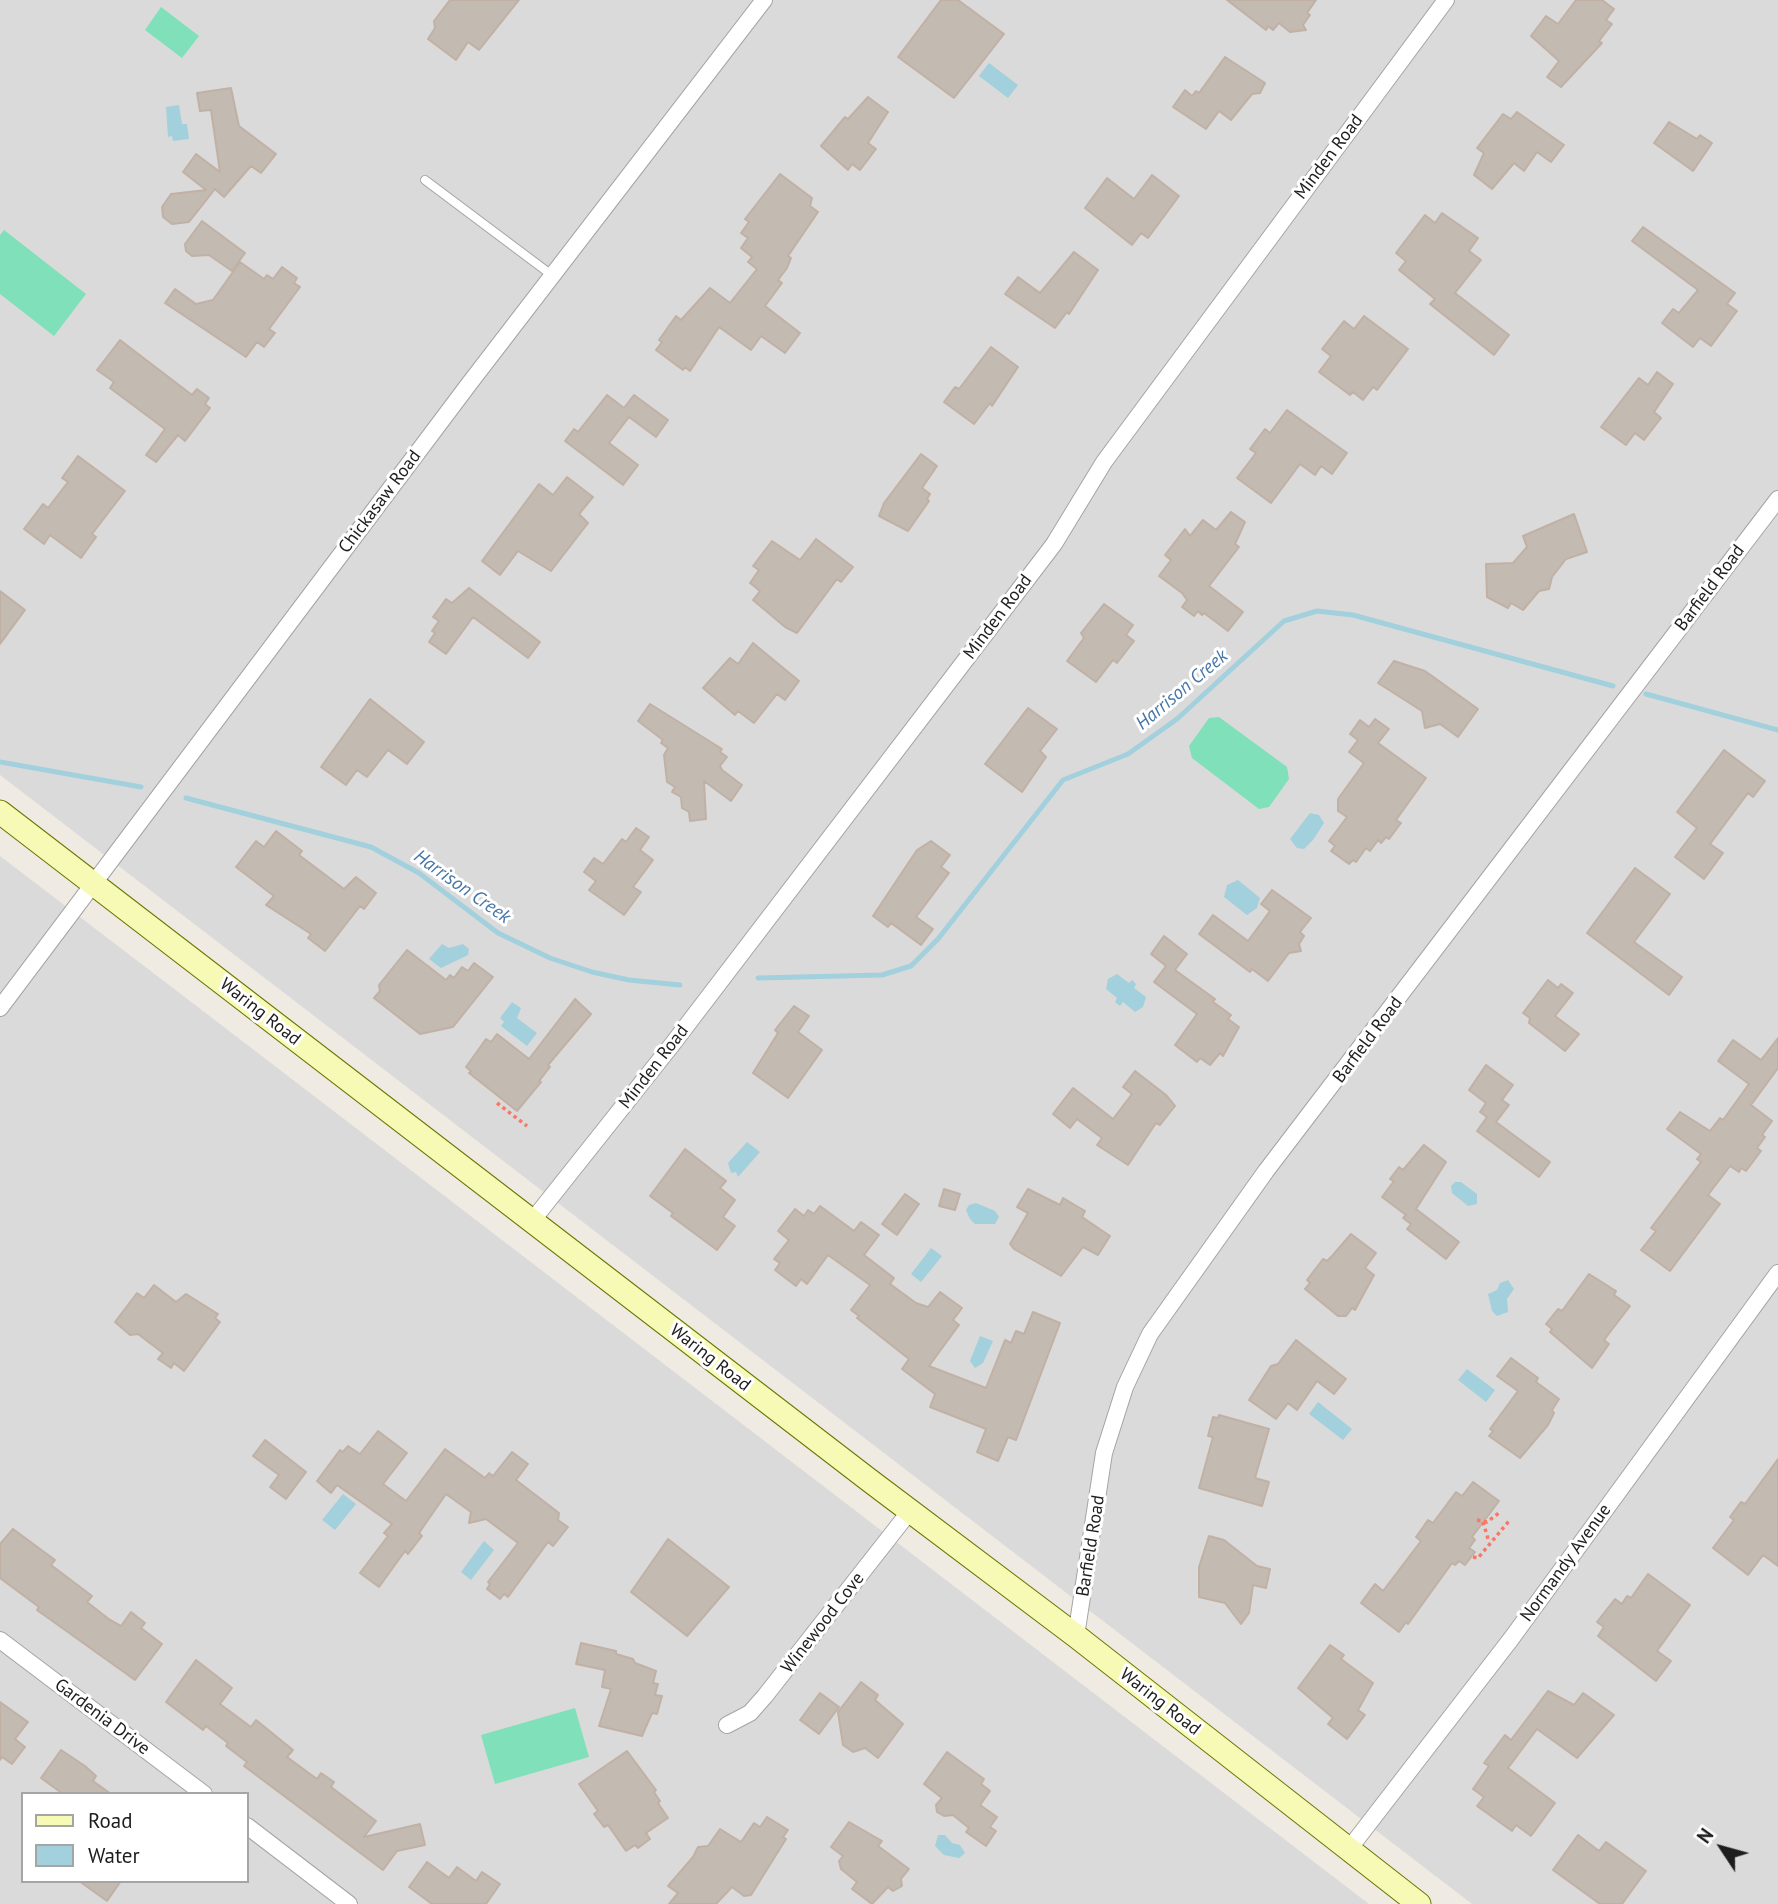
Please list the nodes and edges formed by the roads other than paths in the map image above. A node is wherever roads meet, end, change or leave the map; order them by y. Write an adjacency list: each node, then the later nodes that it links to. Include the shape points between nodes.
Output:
1 (764, 0): 4 (street, Chickasaw Road)
2 (1446, 0): 9 (street, Minden Road, via 1104,462 1054,544)
3 (425, 180): 4 (lane)
4 (552, 276): 7 (street, Chickasaw Road)
5 (1778, 499): 12 (street, Barfield Road, via 1266,1171 1150,1334 1125,1387 1104,1453)
6 (0, 811): 7 (main road, Waring Road)
7 (94, 884): 8 (street, Chickasaw Road); 9 (main road, Waring Road)
8 (0, 1007)
9 (533, 1221): 11 (main road, Waring Road)
10 (1778, 1273): 17 (street, Normandy Avenue, via 1511,1639)
11 (910, 1511): 12 (main road, Waring Road); 14 (street, Winewood Cove, via 765,1696 750,1713)
12 (1076, 1636): 17 (main road, Waring Road)
13 (0, 1640): 15 (street, Gardenia Drive)
14 (727, 1725)
15 (201, 1792)
16 (248, 1827): 18 (street)
17 (1349, 1849): 19 (main road, Waring Road)
18 (345, 1903)
19 (1419, 1904)

